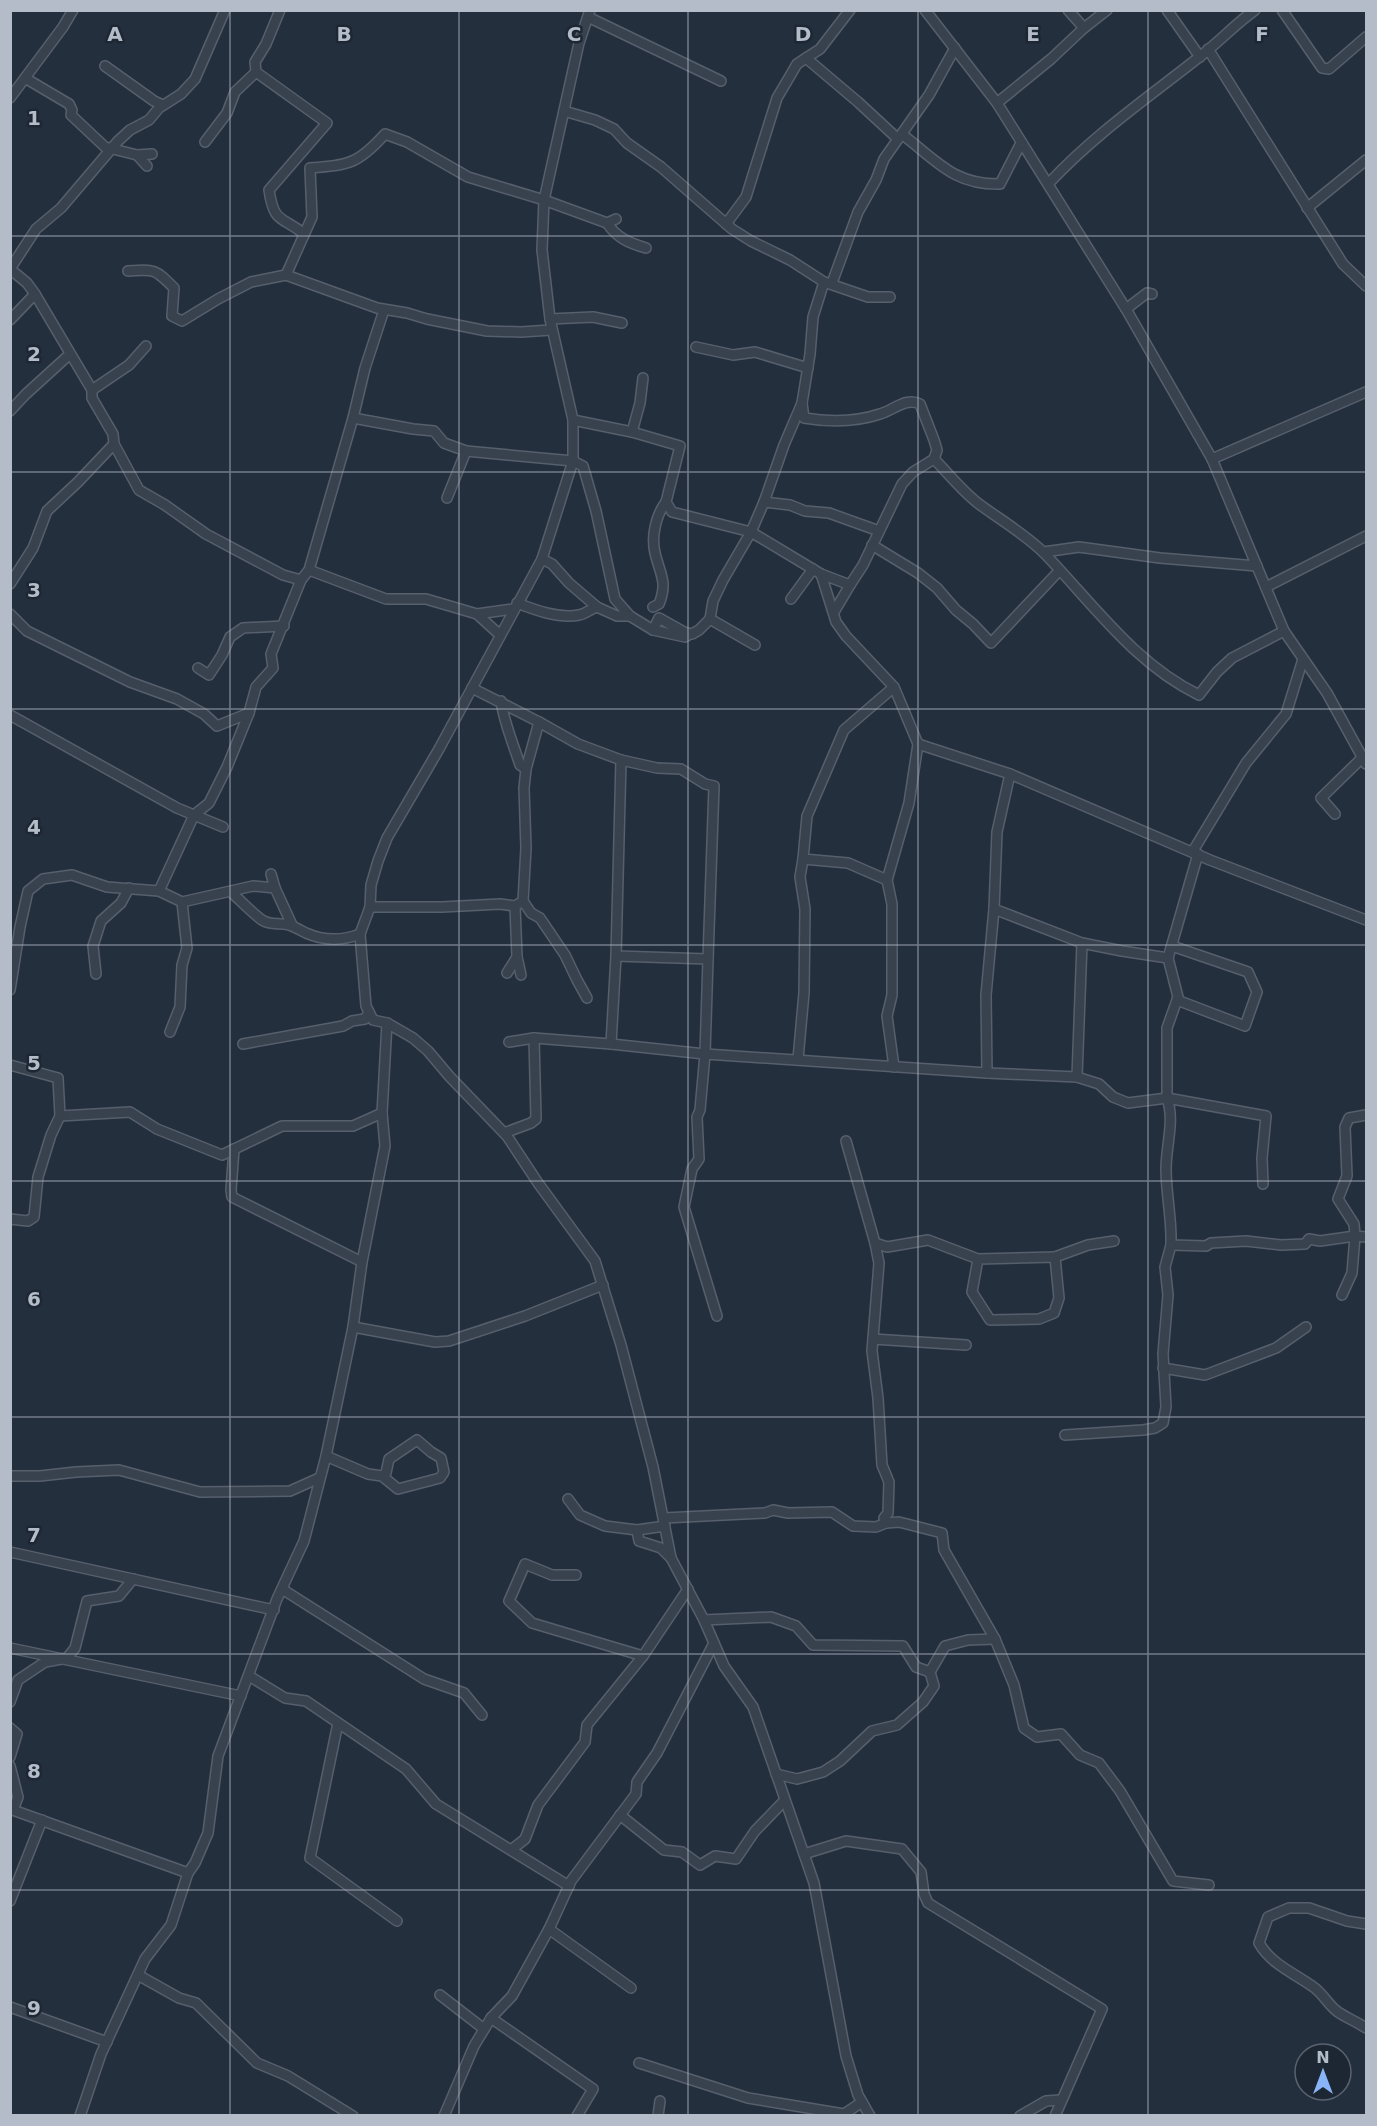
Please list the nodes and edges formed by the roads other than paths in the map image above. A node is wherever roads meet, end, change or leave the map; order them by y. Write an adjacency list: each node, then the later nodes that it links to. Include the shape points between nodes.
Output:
1 (73, 10): 20 (street)
2 (225, 10): 24 (street, via 195,79)
3 (280, 10): 19 (street, via 255,62)
4 (850, 10): 17 (street, via 820,49)
5 (925, 10): 14 (street)
6 (1068, 10): 12 (street)
7 (1107, 10): 12 (street)
8 (1167, 10): 16 (street)
9 (1255, 10): 15 (street)
10 (1282, 10): 13 (street, via 1322,68 1329,69)
11 (589, 14): 21 (street); 25 (street)
12 (1084, 28): 23 (street)
13 (1366, 37)
14 (955, 48): 23 (street); 26 (street, via 930,95)
15 (1208, 49): 16 (street); 36 (street)
16 (1200, 57): 34 (street, via 1107,127)
17 (806, 58): 26 (street); 37 (street, via 797,64 777,99 746,197)
18 (105, 66): 24 (street)
19 (256, 72): 27 (street, via 235,92 227,113); 38 (street, via 327,123 269,190 276,216)
20 (25, 78): 22 (street); 29 (street, via 69,104 71,115)
21 (721, 81)
22 (10, 98)
23 (997, 103): 28 (street)
24 (163, 105): 29 (street)
25 (564, 111): 35 (street); 37 (street, via 614,129)
26 (900, 137): 28 (street, via 960,179 986,184 1000,184); 43 (street, via 884,159)
27 (205, 142)
28 (1021, 142): 34 (street)
29 (111, 149): 31 (street); 40 (street, via 61,208 36,229)
30 (152, 154): 31 (street)
31 (137, 155): 33 (street)
32 (1366, 160): 36 (street)
33 (147, 165)
34 (1049, 183): 48 (street)
35 (544, 200): 38 (street, via 468,177 385,134 371,150 346,165 310,168 312,217); 39 (street, via 611,221 614,234); 50 (street, via 542,250)
36 (1307, 208): 44 (street, via 1343,264)
37 (726, 224): 43 (street)
38 (304, 234): 42 (street)
39 (646, 248)
40 (10, 269): 45 (street)
41 (128, 271): 42 (street, via 159,272 174,288 172,316 182,321 251,282)
42 (286, 275): 49 (street)
43 (828, 283): 47 (street, via 868,297); 57 (street, via 813,317)
44 (1366, 286)
45 (35, 294): 51 (street); 56 (street)
46 (1152, 294): 48 (street, via 1147,293)
47 (890, 297)
48 (1126, 309): 69 (street)
49 (384, 310): 53 (street, via 487,331); 63 (street)
50 (550, 319): 52 (street, via 593,317); 53 (street)
51 (10, 320)
52 (622, 324)
53 (551, 330): 64 (street)
54 (146, 346): 59 (street, via 129,365)
55 (696, 347): 57 (street, via 733,355 755,352)
56 (70, 354): 59 (street); 62 (street)
57 (808, 368): 61 (street)
58 (643, 378): 65 (street)
59 (92, 390): 66 (street, via 92,398)
60 (1366, 392): 69 (street)
61 (802, 403): 68 (street, via 804,418 825,422 879,415 914,401 920,405 934,440); 73 (street)
62 (10, 411)
63 (353, 418): 67 (street, via 434,431 444,443); 81 (street)
64 (573, 420): 65 (street); 70 (street)
65 (632, 432): 72 (street, via 680,446)
66 (114, 444): 84 (street, via 139,490 206,534); 85 (street, via 47,511 33,548)
67 (466, 451): 70 (street); 71 (street)
68 (934, 459): 74 (street, via 902,484); 78 (street, via 976,502)
69 (1212, 459): 80 (street)
70 (573, 461): 79 (street); 95 (street, via 583,466 615,599)
71 (447, 498)
72 (666, 502): 75 (street, via 672,512); 91 (street, via 659,513 654,542 664,587 659,604)
73 (764, 502): 74 (street, via 829,513); 75 (street)
74 (879, 531): 77 (street)
75 (751, 532): 83 (street); 96 (street, via 713,601)
76 (1366, 536): 87 (street)
77 (872, 545): 82 (street, via 937,588 991,643); 86 (street)
78 (1044, 552): 80 (street, via 1079,547); 82 (street)
79 (542, 559): 89 (street); 90 (street)
80 (1257, 566): 87 (street)
81 (309, 570): 84 (street); 94 (street, via 386,599 426,599)
82 (1059, 571): 98 (street, via 1129,646 1163,674 1199,695 1232,658)
83 (817, 572): 86 (street); 88 (street); 92 (street)
84 (301, 580): 97 (street)
85 (10, 584)
86 (850, 585): 92 (street)
87 (1266, 586): 98 (street)
88 (791, 599)
89 (515, 606): 90 (street, via 565,615); 94 (street); 99 (street)
90 (597, 607): 95 (street)
91 (653, 607)
92 (834, 612): 103 (street, via 846,636)
93 (10, 614): 106 (street, via 27,631 130,681 177,699 217,726)
94 (477, 614): 99 (street)
95 (630, 616): 96 (street, via 653,630 659,618 692,634)
96 (710, 619): 100 (street)
97 (284, 626): 102 (street, via 243,628 230,637 209,675); 106 (street, via 271,654 273,668 256,687)
98 (1284, 632): 101 (street)
99 (500, 635): 104 (street)
100 (755, 645)
101 (1303, 659): 111 (street, via 1328,693); 117 (street, via 1286,714 1246,763)
102 (198, 668)
103 (894, 687): 109 (street); 118 (street, via 844,730 807,816)
104 (472, 688): 105 (street); 127 (street, via 387,837 374,877)
105 (501, 701): 108 (street); 112 (street, via 519,765)
106 (249, 713): 115 (street, via 208,803)
107 (10, 715): 115 (street)
108 (539, 722): 110 (street, via 578,744); 112 (street)
109 (918, 744): 113 (street); 120 (street, via 909,803)
110 (621, 760): 134 (street); 137 (street, via 681,769 714,786)
111 (1365, 760): 114 (street, via 1321,798)
112 (526, 769): 126 (street, via 526,848)
113 (1010, 774): 117 (street); 128 (street, via 997,832)
114 (1335, 814)
115 (194, 815): 116 (street); 123 (street)
116 (224, 827)
117 (1196, 852): 129 (street); 133 (street)
118 (803, 859): 120 (street, via 848,863); 152 (street, via 800,877 805,909 804,993)
119 (271, 874): 122 (street)
120 (887, 880): 154 (street, via 892,904 892,995 887,1016)
121 (129, 888): 123 (street); 139 (street, via 121,903 101,921 93,946); 141 (street, via 107,887 72,875 43,879 28,891)
122 (274, 888): 124 (street, via 253,886); 130 (street)
123 (159, 891): 125 (street)
124 (231, 892): 125 (street); 130 (street, via 263,921)
125 (182, 902): 146 (street, via 187,948 180,1007)
126 (519, 904): 127 (street); 135 (street); 142 (street, via 540,918)
127 (370, 907): 131 (street)
128 (994, 909): 132 (street); 155 (street, via 986,996)
129 (1366, 920)
130 (292, 926): 131 (street, via 324,938 345,940)
131 (360, 934): 144 (street)
132 (1082, 943): 136 (street); 156 (street)
133 (1172, 946): 136 (street); 143 (street, via 1248,972 1257,993 1245,1026)
134 (616, 956): 137 (street); 150 (street)
135 (517, 957): 138 (street); 140 (street)
136 (1168, 958): 143 (street)
137 (708, 959): 151 (street)
138 (507, 973)
139 (96, 974)
140 (521, 975)
141 (10, 990)
142 (587, 998)
143 (1177, 1000): 157 (street, via 1167,1028)
144 (369, 1012): 145 (street, via 373,1020); 149 (street, via 365,1019 343,1026 295,1030)
145 (387, 1023): 158 (street); 161 (street, via 428,1051)
146 (170, 1032)
147 (534, 1038): 148 (street); 150 (street); 161 (street, via 536,1119)
148 (509, 1042)
149 (243, 1044)
150 (611, 1044): 151 (street)
151 (705, 1053): 152 (street); 176 (street, via 697,1117 699,1159 692,1169 684,1206)
152 (798, 1059): 154 (street)
153 (10, 1065): 160 (street, via 58,1078)
154 (894, 1067): 155 (street)
155 (987, 1073): 156 (street)
156 (1077, 1077): 157 (street, via 1099,1084 1113,1097 1128,1102)
157 (1167, 1098): 164 (street, via 1266,1116); 170 (street, via 1171,1108 1166,1168)
158 (382, 1113): 163 (street, via 353,1125 282,1126); 173 (street, via 385,1146)
159 (1366, 1115): 166 (street, via 1349,1118 1345,1127 1347,1176 1338,1199 1354,1224)
160 (60, 1116): 163 (street, via 130,1112 157,1129 222,1155); 165 (street, via 38,1177 34,1217 28,1221)
161 (504, 1133): 174 (street, via 595,1261)
162 (846, 1142): 169 (street)
163 (234, 1149): 173 (street, via 232,1197)
164 (1263, 1184)
165 (10, 1219)
166 (1355, 1236): 167 (street); 170 (street, via 1309,1239 1305,1244 1246,1241); 175 (street, via 1352,1273)
167 (1366, 1237)
168 (1114, 1241): 171 (street)
169 (875, 1243): 172 (street, via 894,1246 928,1240); 179 (street, via 879,1263)
170 (1171, 1245): 181 (street, via 1165,1267 1168,1295)
171 (1055, 1257): 172 (street); 172 (street, via 1059,1298 1054,1313 1039,1319 990,1320 972,1293)
172 (978, 1258)
173 (362, 1262): 177 (street)
174 (603, 1285): 177 (street, via 449,1341 435,1342); 188 (street, via 653,1467)
175 (1342, 1295)
176 (717, 1316)
177 (353, 1327): 183 (street)
178 (1306, 1327): 181 (street, via 1276,1347 1205,1375)
179 (873, 1339): 180 (street); 189 (street, via 882,1466 889,1482)
180 (966, 1345)
181 (1163, 1368): 182 (street, via 1166,1407 1162,1423 1155,1428)
182 (1065, 1435)
183 (326, 1456): 185 (street); 186 (street)
184 (10, 1476): 186 (street, via 119,1470 200,1492 290,1491)
185 (382, 1476): 185 (street, via 389,1460 417,1440 441,1458 444,1472 441,1478 398,1489)
186 (319, 1478): 195 (street, via 304,1541)
187 (568, 1499): 190 (street, via 580,1515 605,1526)
188 (664, 1522): 189 (street, via 773,1510 832,1512 853,1526 876,1527); 190 (street); 192 (street)
189 (886, 1523): 199 (street, via 899,1522 942,1533 944,1550)
190 (637, 1530): 192 (street, via 639,1541 661,1548)
191 (10, 1552): 194 (street)
192 (671, 1558): 196 (street)
193 (576, 1575): 202 (street, via 552,1575 525,1564 509,1601 532,1623)
194 (133, 1580): 197 (street); 203 (street, via 119,1596 87,1601 75,1648)
195 (282, 1590): 197 (street); 208 (street, via 424,1679 464,1693)
196 (688, 1590): 198 (street); 202 (street)
197 (274, 1610): 205 (street)
198 (704, 1620): 200 (street); 204 (street, via 771,1617 796,1626 813,1644 903,1646 916,1667)
199 (995, 1639): 204 (street, via 945,1646); 221 (street, via 1014,1685 1024,1728 1037,1737 1061,1734 1080,1755 1099,1763 1173,1881)
200 (714, 1643): 213 (street, via 724,1666 753,1707); 216 (street, via 657,1753 637,1782 636,1794)
201 (10, 1647): 203 (street)
202 (643, 1656): 218 (street, via 587,1725 585,1742 538,1805 525,1839)
203 (67, 1658): 206 (street); 207 (street, via 45,1662 18,1680)
204 (930, 1672): 213 (street, via 934,1686 923,1702 897,1725 872,1731 823,1772 797,1779)
205 (249, 1676): 206 (street); 209 (street, via 285,1698 306,1701)
206 (241, 1696): 220 (street, via 218,1756 208,1833)
207 (10, 1702)
208 (482, 1715)
209 (338, 1723): 218 (street, via 406,1769 436,1804); 224 (street, via 310,1858)
210 (10, 1728): 211 (street, via 17,1734)
211 (10, 1757)
212 (10, 1766): 215 (street, via 18,1797)
213 (776, 1774): 214 (street)
214 (785, 1800): 216 (street, via 755,1831 736,1859 715,1856 700,1865 682,1852 664,1850); 219 (street)
215 (12, 1809): 217 (street)
216 (620, 1815): 222 (street)
217 (42, 1820): 220 (street); 223 (street)
218 (511, 1850): 222 (street)
219 (804, 1854): 236 (street, via 846,1841 902,1849 921,1872 928,1903 1102,2009); 238 (street, via 814,1883 846,2056)
220 (188, 1872): 227 (street, via 171,1925)
221 (1209, 1885)
222 (569, 1886): 226 (street)
223 (10, 1901)
224 (397, 1921)
225 (1366, 1923): 232 (street, via 1310,1908 1289,1908 1268,1917 1259,1942 1264,1952 1289,1973 1311,1985 1339,2012)
226 (549, 1929): 228 (street); 231 (street, via 512,1996)
227 (138, 1975): 234 (street); 240 (street, via 196,2003 257,2063 288,2076)
228 (631, 1988)
229 (440, 1995): 233 (street)
230 (10, 2007): 234 (street)
231 (491, 2018): 233 (street); 242 (street, via 593,2089)
232 (1366, 2028)
233 (484, 2029): 241 (street)
234 (107, 2042): 239 (street)
235 (639, 2063): 238 (street, via 748,2098 844,2114)
236 (1060, 2100): 245 (street, via 1046,2101); 246 (street)
237 (660, 2101): 243 (street)
238 (862, 2102): 244 (street)
239 (80, 2115)
240 (353, 2115)
241 (444, 2115)
242 (577, 2115)
243 (658, 2115)
244 (870, 2115)
245 (1020, 2115)
246 (1055, 2115)

